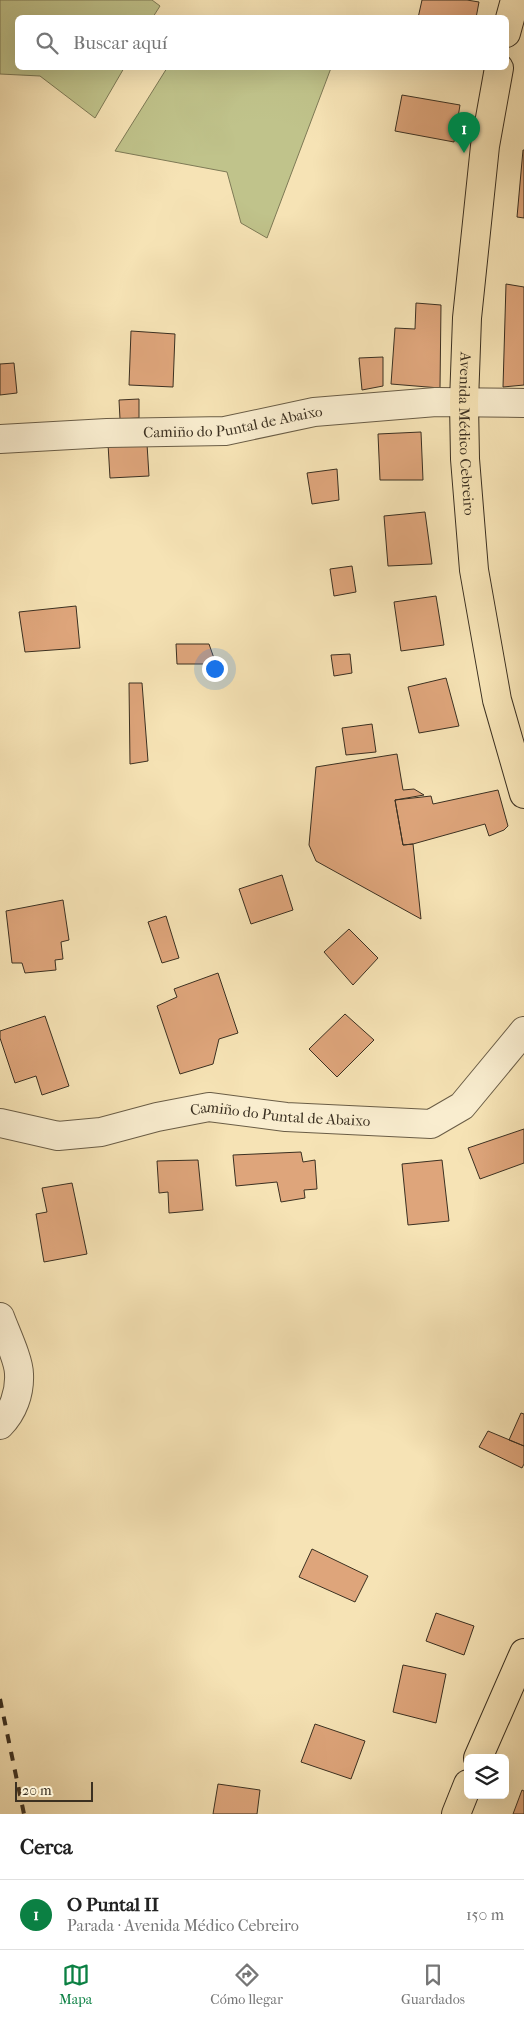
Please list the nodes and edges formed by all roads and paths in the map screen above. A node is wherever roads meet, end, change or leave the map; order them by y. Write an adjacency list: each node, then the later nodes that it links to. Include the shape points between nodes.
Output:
1 (514, 0): 2 (main road)
2 (509, 21)
3 (499, 70): 4 (main road, Avenida Médico Cebreiro, via 485,146 475,232)
4 (464, 402): 5 (street, Camiño do Puntal de Abaixo); 6 (street, Camiño do Puntal de Abaixo, via 314,412 225,431); 7 (main road, Avenida Médico Cebreiro, via 474,570 497,700)
5 (524, 403)
6 (0, 439)
7 (524, 794)
8 (524, 1031): 9 (street, Camiño do Puntal de Abaixo, via 462,1106 431,1124 286,1117 209,1107 101,1132 58,1136)
9 (0, 1123)
10 (0, 1317): 11 (street, via 19,1373 16,1400 8,1418)
11 (0, 1425)
12 (524, 1653): 13 (main road)
13 (480, 1754)
14 (464, 1794): 15 (main road)
15 (456, 1814)

